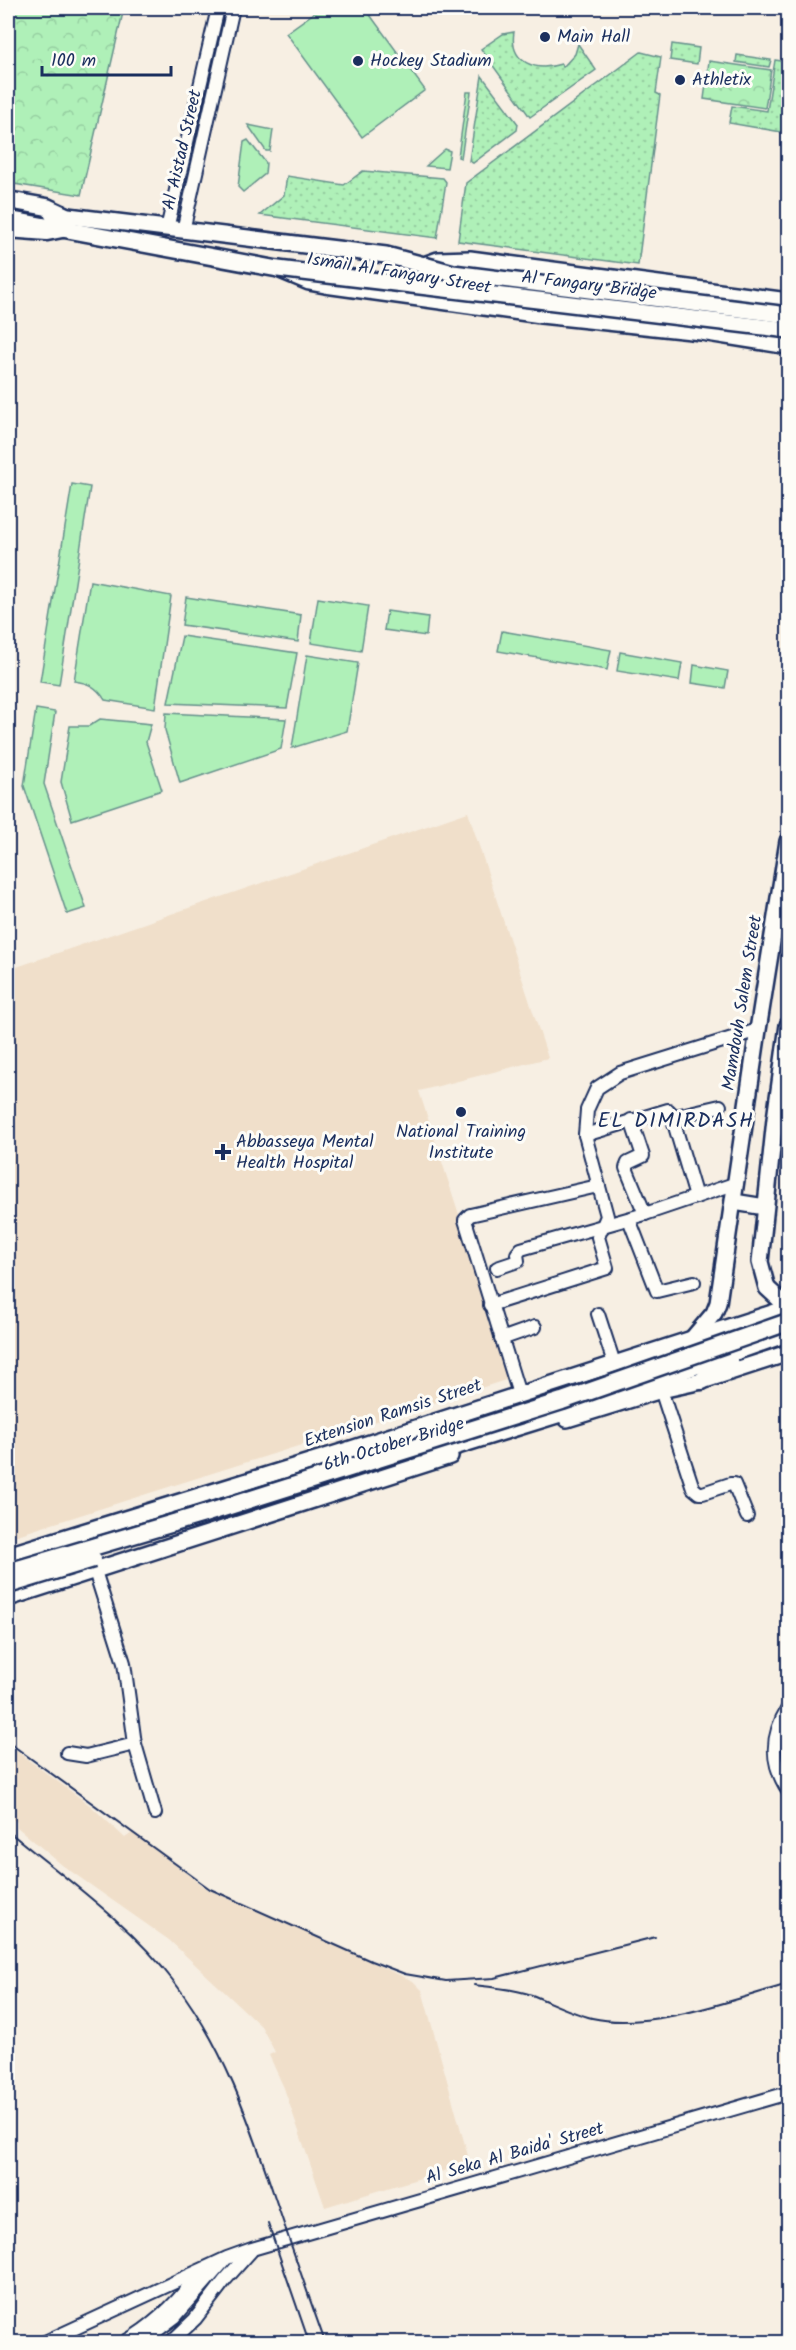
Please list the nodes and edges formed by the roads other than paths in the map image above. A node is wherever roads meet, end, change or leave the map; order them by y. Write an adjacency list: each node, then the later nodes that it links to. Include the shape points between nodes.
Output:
1 (218, 8): 8 (street, Al Aistad Street)
2 (233, 8): 9 (street, Al Aistad Street)
3 (8, 200): 6 (highway, via 47,207)
4 (8, 208): 6 (main road, Ismail Al Fangary Street)
5 (8, 219): 6 (main road, Ismail Al Fangary Street)
6 (63, 222): 7 (highway, via 47,232); 8 (main road, Ismail Al Fangary Street); 11 (main road, Ismail Al Fangary Street)
7 (8, 229)
8 (167, 229): 9 (main road, Ismail Al Fangary Street)
9 (183, 231): 10 (main road, Ismail Al Fangary Street, via 386,255)
10 (423, 265): 12 (main road, Ismail Al Fangary Street, via 438,260 470,259); 15 (main road, Al Fangary Bridge, bridge, via 453,273)
11 (278, 269): 16 (main road, Al Fangary Bridge, bridge); 17 (main road, Ismail Al Fangary Street, via 325,285 526,314)
12 (725, 293): 13 (main road, Ismail Al Fangary Street); 17 (main road, via 728,315)
13 (753, 296): 14 (main road, Ismail Al Fangary Street); 18 (main road, via 742,316)
14 (789, 301)
15 (789, 315)
16 (789, 330)
17 (719, 335): 18 (main road, Ismail Al Fangary Street)
18 (746, 339): 19 (main road, Ismail Al Fangary Street)
19 (789, 346)
20 (789, 841): 22 (main road, Mamdouh Salem Street)
21 (789, 1025): 31 (main road)
22 (758, 1030): 26 (street, via 606,1080 591,1100); 27 (main road, Mamdouh Salem Street)
23 (720, 1106): 24 (street)
24 (672, 1118): 25 (street, via 668,1110); 29 (street)
25 (632, 1120): 26 (street); 32 (street, via 643,1156 626,1168)
26 (585, 1135): 28 (street)
27 (737, 1183): 29 (street); 30 (main road, Mamdouh Salem Street)
28 (598, 1186): 34 (street, via 607,1216); 38 (street, via 467,1217 464,1224)
29 (696, 1197): 32 (street)
30 (734, 1202): 31 (main road); 45 (main road, Mamdouh Salem Street, via 718,1303)
31 (765, 1207): 37 (main road, via 761,1272 772,1294)
32 (645, 1214): 33 (street)
33 (629, 1219): 34 (street); 36 (street, via 657,1291)
34 (605, 1226): 35 (street, via 521,1249 518,1261); 38 (street, via 598,1237 606,1269)
35 (497, 1268)
36 (694, 1282)
37 (789, 1302)
38 (490, 1305): 44 (street)
39 (789, 1308): 45 (main road, Extension Ramsis Street)
40 (598, 1314): 48 (street)
41 (789, 1322): 59 (highway, 6th October Bridge, bridge, via 562,1401)
42 (536, 1327): 44 (street)
43 (789, 1333): 60 (highway, 6th October Bridge, bridge, via 564,1412)
44 (501, 1340): 51 (street)
45 (690, 1341): 48 (main road, Extension Ramsis Street)
46 (789, 1345): 49 (highway, via 718,1369)
47 (789, 1353): 49 (main road)
48 (614, 1363): 51 (main road, Extension Ramsis Street)
49 (702, 1382): 50 (main road)
50 (661, 1390): 53 (main road); 55 (street, via 693,1488 703,1492 734,1485)
51 (519, 1394): 52 (main road, Extension Ramsis Street)
52 (345, 1451): 53 (main road, via 335,1466 340,1484); 54 (main road, Extension Ramsis Street)
53 (347, 1489): 56 (main road)
54 (142, 1514): 56 (main road, via 158,1517 167,1528 164,1540); 57 (main road, Extension Ramsis Street)
55 (747, 1516)
56 (151, 1552): 58 (main road)
57 (8, 1555)
58 (95, 1570): 61 (main road); 63 (street, via 124,1664)
59 (8, 1572)
60 (8, 1585)
61 (8, 1598)
62 (789, 1708): 65 (street, via 778,1728 774,1750 778,1772)
63 (135, 1744): 64 (street, via 86,1756); 66 (street)
64 (67, 1753)
65 (789, 1790)
66 (155, 1813)
67 (789, 2093): 68 (street, Al Seka Al Baida' Street)
68 (252, 2249): 69 (street, Al Seka Al Baida' Street); 74 (street)
69 (227, 2258): 70 (street, Al Seka Al Baida' Street); 73 (street, via 175,2317)
70 (201, 2270): 71 (street, Al Seka Al Baida' Street); 72 (street, via 163,2316)
71 (45, 2343)
72 (125, 2343)
73 (142, 2343)
74 (171, 2343)

